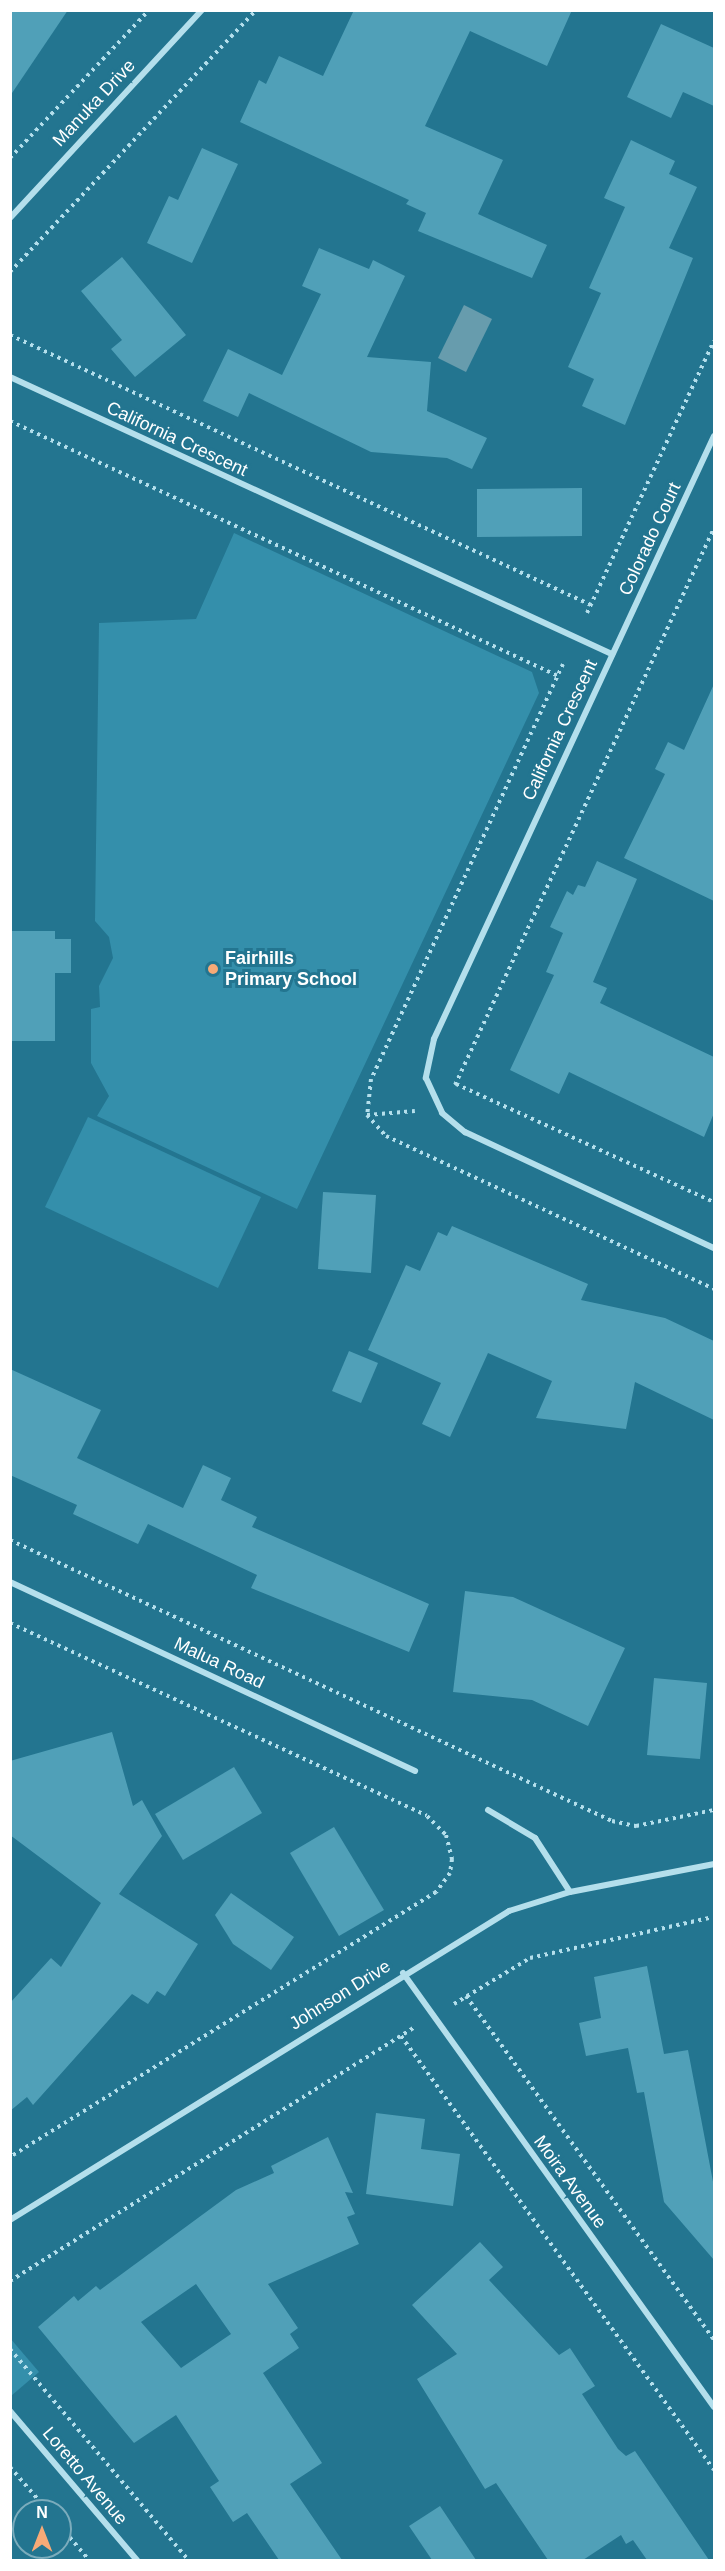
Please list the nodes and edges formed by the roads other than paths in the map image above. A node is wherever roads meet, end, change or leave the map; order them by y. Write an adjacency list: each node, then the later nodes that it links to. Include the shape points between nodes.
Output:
1 (202, 10): 2 (street, Manuka Drive)
2 (10, 218)
3 (10, 377): 5 (street, California Crescent)
4 (714, 436): 5 (street, Colorado Court)
5 (612, 654): 6 (street, California Crescent, via 434,1040 426,1078 442,1113 465,1132)
6 (714, 1248)
7 (10, 1582): 8 (street, Malua Road)
8 (415, 1771)
9 (488, 1810): 11 (street, via 535,1839)
10 (714, 1864): 11 (street, Johnson Drive)
11 (570, 1892): 12 (street, Johnson Drive, via 509,1911)
12 (403, 1973): 13 (street, Johnson Drive); 14 (street, Moira Avenue)
13 (10, 2220)
14 (714, 2407)
15 (10, 2411): 16 (street, Loretto Avenue)
16 (137, 2560)

